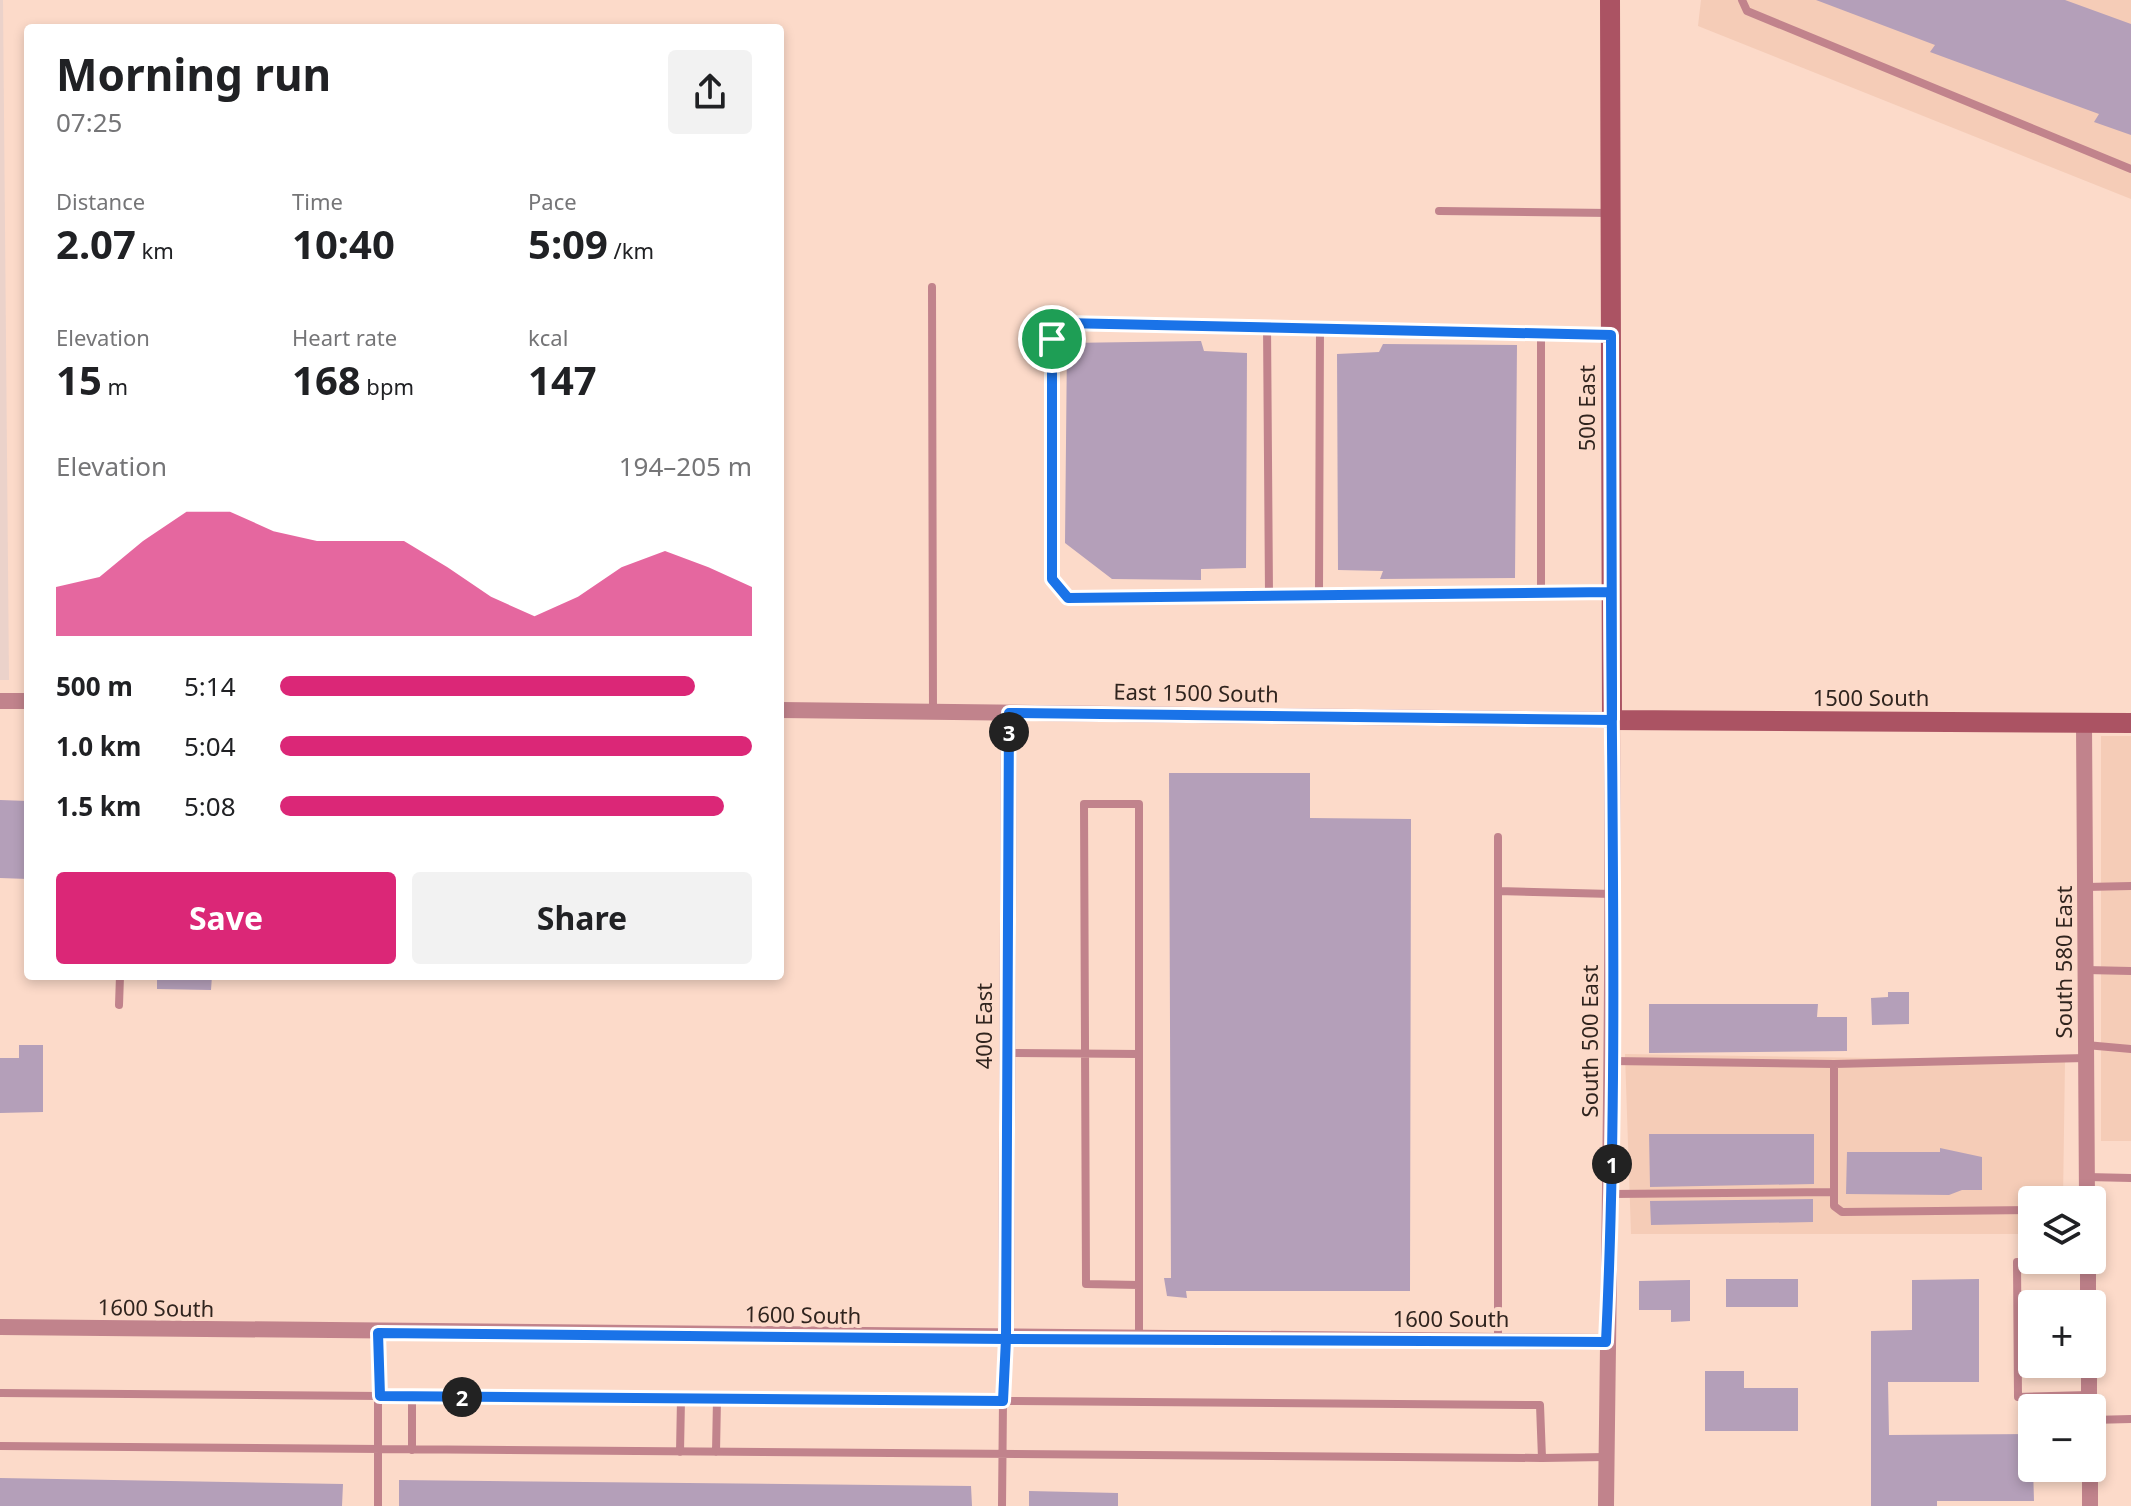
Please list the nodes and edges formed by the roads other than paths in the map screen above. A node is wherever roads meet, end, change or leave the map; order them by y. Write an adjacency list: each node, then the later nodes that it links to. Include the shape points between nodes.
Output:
1 (1610, 0): 5 (street, 500 East)
2 (1742, 0): 3 (lane, via 1747,11)
3 (2131, 169)
4 (1439, 211): 5 (lane)
5 (1611, 213): 10 (street, 500 East)
6 (932, 287): 18 (lane)
7 (1267, 325): 8 (lane); 14 (lane); 14 (lane, via 1063,323 1052,339 1052,579 1068,598)
8 (1320, 326): 9 (lane); 12 (lane)
9 (1541, 331): 10 (lane); 13 (lane)
10 (1611, 335): 11 (street, 500 East)
11 (1611, 592): 13 (lane); 20 (street, 500 East)
12 (1319, 593): 13 (lane); 14 (lane)
13 (1541, 593)
14 (1269, 594)
15 (0, 701): 16 (street)
16 (24, 701)
17 (784, 710): 18 (street, East 1500 South)
18 (933, 712): 19 (street, East 1500 South)
19 (1009, 713): 20 (street, East 1500 South); 34 (street, 400 East)
20 (1612, 720): 21 (street, 1500 South); 27 (street, South 500 East)
21 (2084, 723): 22 (street, 1500 South); 25 (street, South 580 East)
22 (2131, 723)
23 (1498, 837): 26 (lane)
24 (2131, 886): 25 (lane)
25 (2085, 887): 28 (street, South 580 East)
26 (1498, 891): 27 (lane); 51 (lane)
27 (1612, 894): 37 (street, South 500 East)
28 (2086, 970): 29 (lane); 33 (street, South 580 East)
29 (2131, 971)
30 (120, 980): 31 (lane)
31 (119, 1005)
32 (2131, 1049): 33 (lane)
33 (2086, 1051): 38 (lane); 39 (street, South 580 East)
34 (1006, 1053): 35 (lane); 49 (street, 400 East)
35 (1085, 1054): 36 (lane); 36 (lane, via 1084,804 1139,804); 46 (lane, via 1086,1284)
36 (1139, 1054): 46 (lane)
37 (1612, 1061): 38 (lane); 43 (street, South 500 East)
38 (1834, 1064): 42 (lane)
39 (2087, 1177): 40 (lane); 41 (street, South 580 East)
40 (2131, 1178)
41 (2087, 1186)
42 (1834, 1192): 43 (lane); 44 (lane, via 1834,1206 1842,1212)
43 (1612, 1194): 52 (street, South 500 East)
44 (2018, 1210)
45 (2018, 1262): 56 (lane)
46 (1139, 1285): 50 (lane)
47 (0, 1327): 48 (street, 1600 South)
48 (378, 1333): 49 (street, 1600 South); 54 (lane)
49 (1006, 1339): 50 (street, 1600 South); 59 (lane)
50 (1139, 1340): 51 (street, 1600 South)
51 (1498, 1341): 52 (street, 1600 South)
52 (1606, 1342): 68 (street, South 500 East)
53 (0, 1393): 54 (lane)
54 (380, 1396): 55 (lane); 63 (lane)
55 (412, 1397): 57 (lane); 64 (lane)
56 (2018, 1397)
57 (681, 1399): 58 (lane); 65 (lane)
58 (717, 1399): 59 (lane); 66 (lane)
59 (1003, 1401): 67 (lane); 69 (lane, via 1540,1405)
60 (2131, 1419): 61 (lane)
61 (2106, 1420)
62 (0, 1446): 63 (lane)
63 (379, 1449): 64 (lane); 71 (lane)
64 (412, 1450): 65 (lane)
65 (680, 1452): 66 (lane)
66 (716, 1452): 67 (lane)
67 (1002, 1454): 69 (lane); 72 (lane)
68 (1606, 1457): 69 (lane); 73 (street, South 500 East)
69 (1542, 1458)
70 (2090, 1482): 74 (street)
71 (378, 1506)
72 (1002, 1506)
73 (1606, 1506)
74 (2090, 1506)

